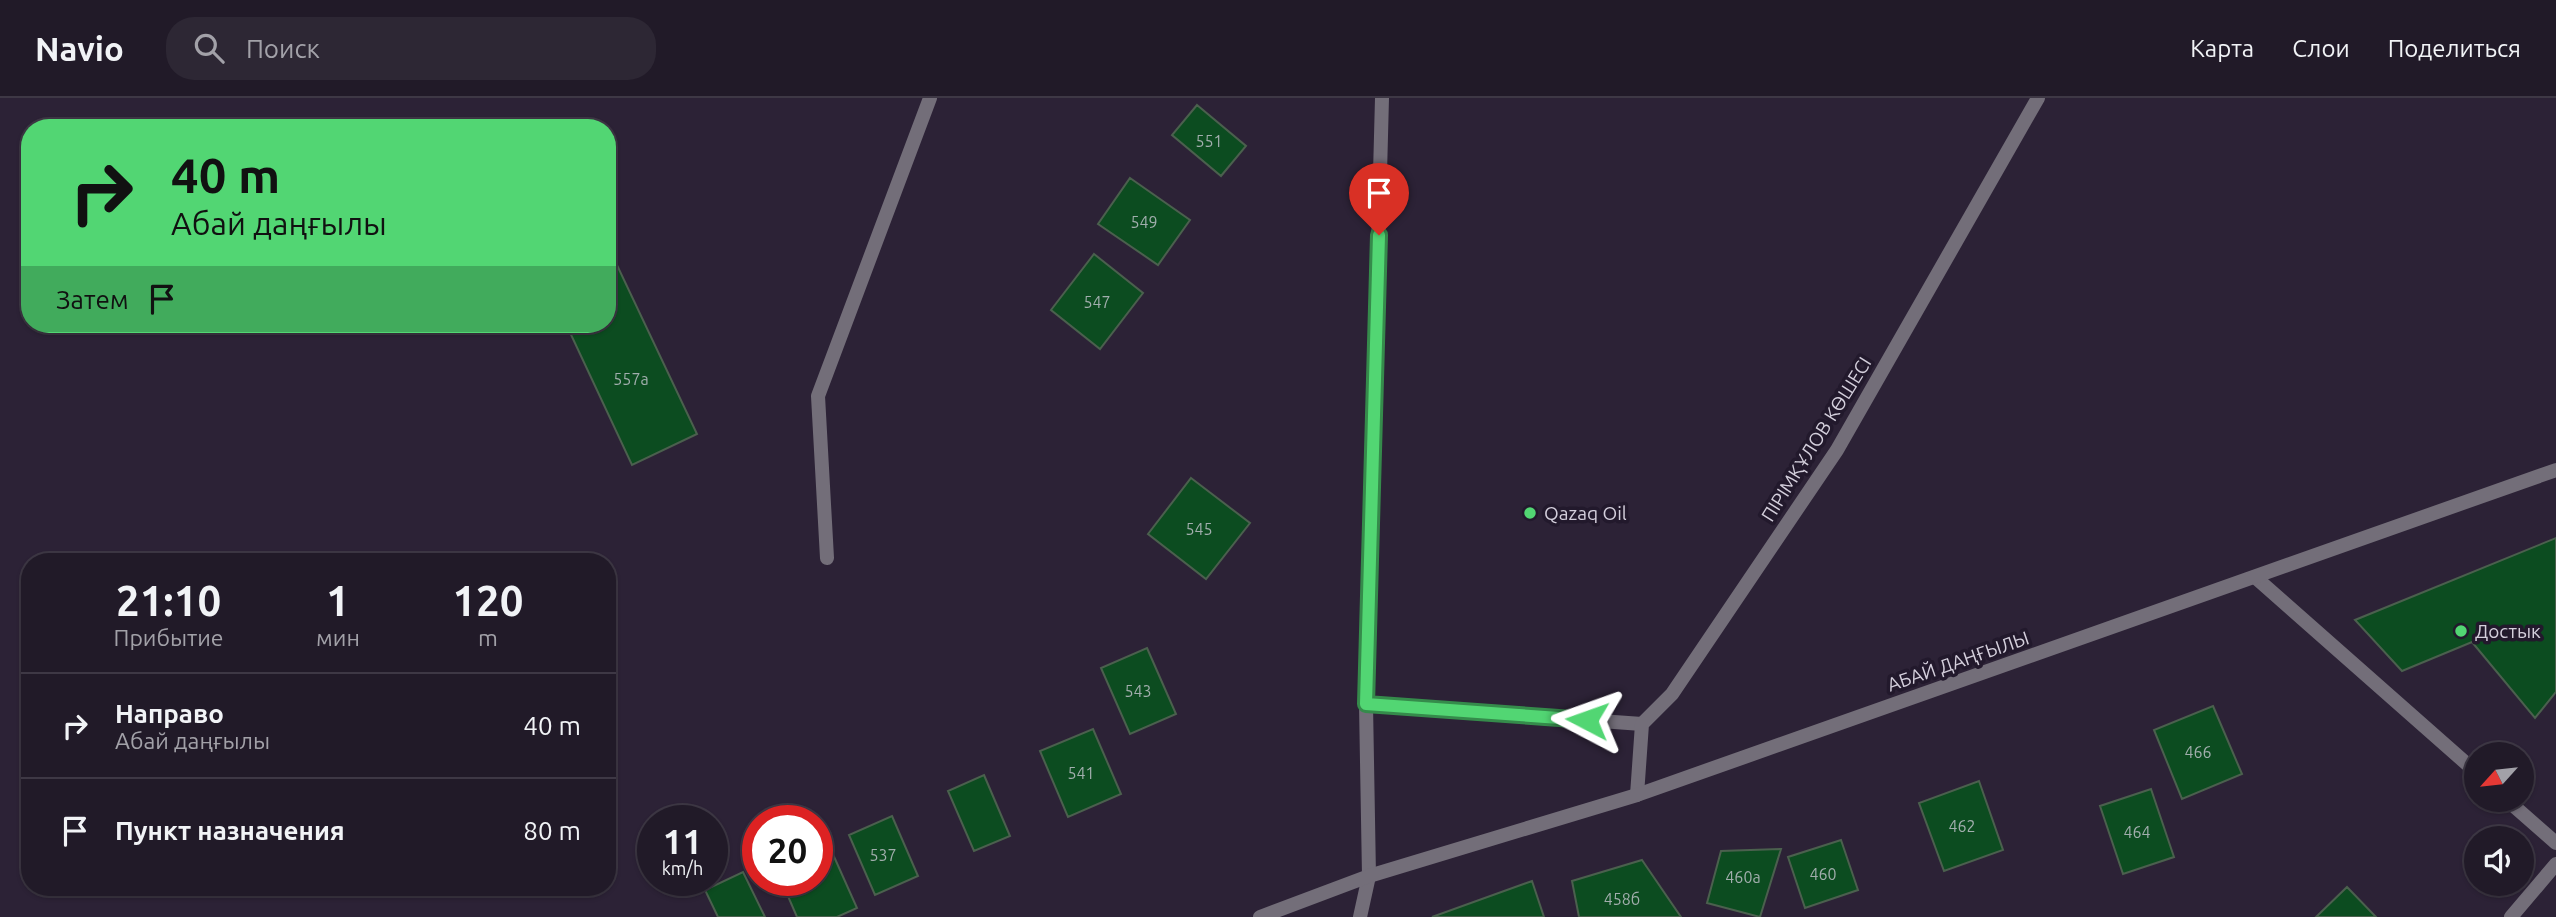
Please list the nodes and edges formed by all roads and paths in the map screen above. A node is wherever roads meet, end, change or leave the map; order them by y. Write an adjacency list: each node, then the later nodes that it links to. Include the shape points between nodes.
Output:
1 (930, 98): 5 (street, via 818,396)
2 (1382, 98): 7 (street)
3 (2038, 98): 8 (street, ПІРІМҚҰЛОВ КӨШЕСІ, via 1837,450 1672,694)
4 (2556, 470): 6 (street, АБАЙ ДАҢҒЫЛЫ)
5 (827, 558)
6 (2255, 577): 9 (street); 10 (street, АБАЙ ДАҢҒЫЛЫ)
7 (1366, 704): 8 (street); 14 (street)
8 (1642, 724): 10 (street)
9 (2464, 761)
10 (1637, 795): 14 (street, АБАЙ ДАҢҒЫЛЫ)
11 (2521, 812): 12 (street)
12 (2556, 843)
13 (2556, 864): 17 (street)
14 (1369, 876): 15 (street, АБАЙ ДАҢҒЫЛЫ); 16 (street)
15 (1260, 917)
16 (1360, 917)
17 (2511, 917)

